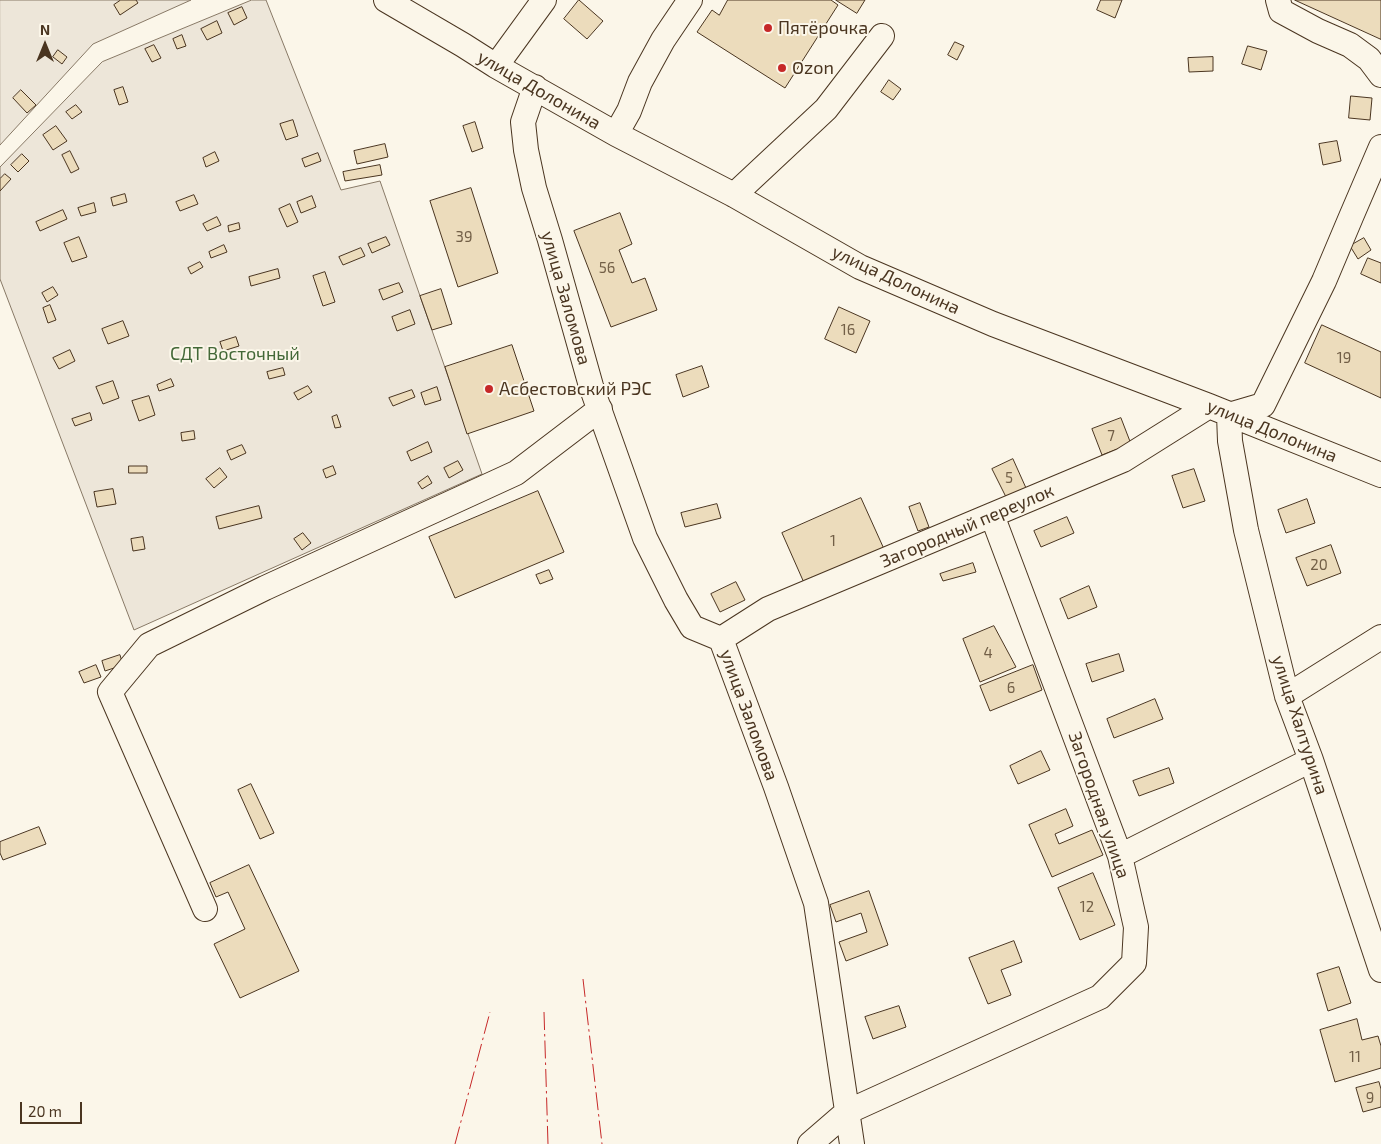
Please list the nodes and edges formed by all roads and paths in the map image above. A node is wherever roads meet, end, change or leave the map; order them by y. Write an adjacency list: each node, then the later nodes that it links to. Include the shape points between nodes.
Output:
1 (386, 0): 6 (street, улица Долонина)
2 (544, 0): 6 (street)
3 (690, 0): 9 (street, via 663,40)
4 (1278, 0): 7 (street, via 1281,11 1350,45 1369,59)
5 (882, 36): 11 (street, via 826,109)
6 (496, 66): 8 (street, улица Долонина)
7 (1381, 75)
8 (535, 87): 9 (street, улица Долонина); 12 (street, улица Заломова, via 524,122 526,150 534,188)
9 (616, 134): 11 (street, улица Долонина)
10 (1381, 147): 13 (street, Загородный переулок, via 1324,281 1263,405)
11 (734, 196): 13 (street, улица Долонина, via 860,267 993,324)
12 (600, 409): 17 (street, улица Заломова, via 645,538 676,600 692,628); 21 (street, via 516,473 265,588 150,645 110,692)
13 (1219, 411): 14 (street, улица Долонина); 15 (street, Загородный переулок, via 1123,460); 18 (street, улица Халтурина, via 1230,441 1246,530)
14 (1381, 475)
15 (992, 515): 17 (street, Загородный переулок, via 768,609); 20 (street, Загородная улица)
16 (1381, 637): 18 (street)
17 (721, 639): 23 (street, улица Заломова, via 816,903)
18 (1287, 696): 19 (street, улица Халтурина)
19 (1311, 760): 20 (street); 22 (street, улица Халтурина)
20 (1120, 856): 23 (street, Загородная улица, via 1136,927 1134,963 1100,997)
21 (205, 909)
22 (1381, 970)
23 (847, 1112): 24 (street, Загородная улица); 25 (street, улица Заломова)
24 (810, 1144)
25 (852, 1144)

